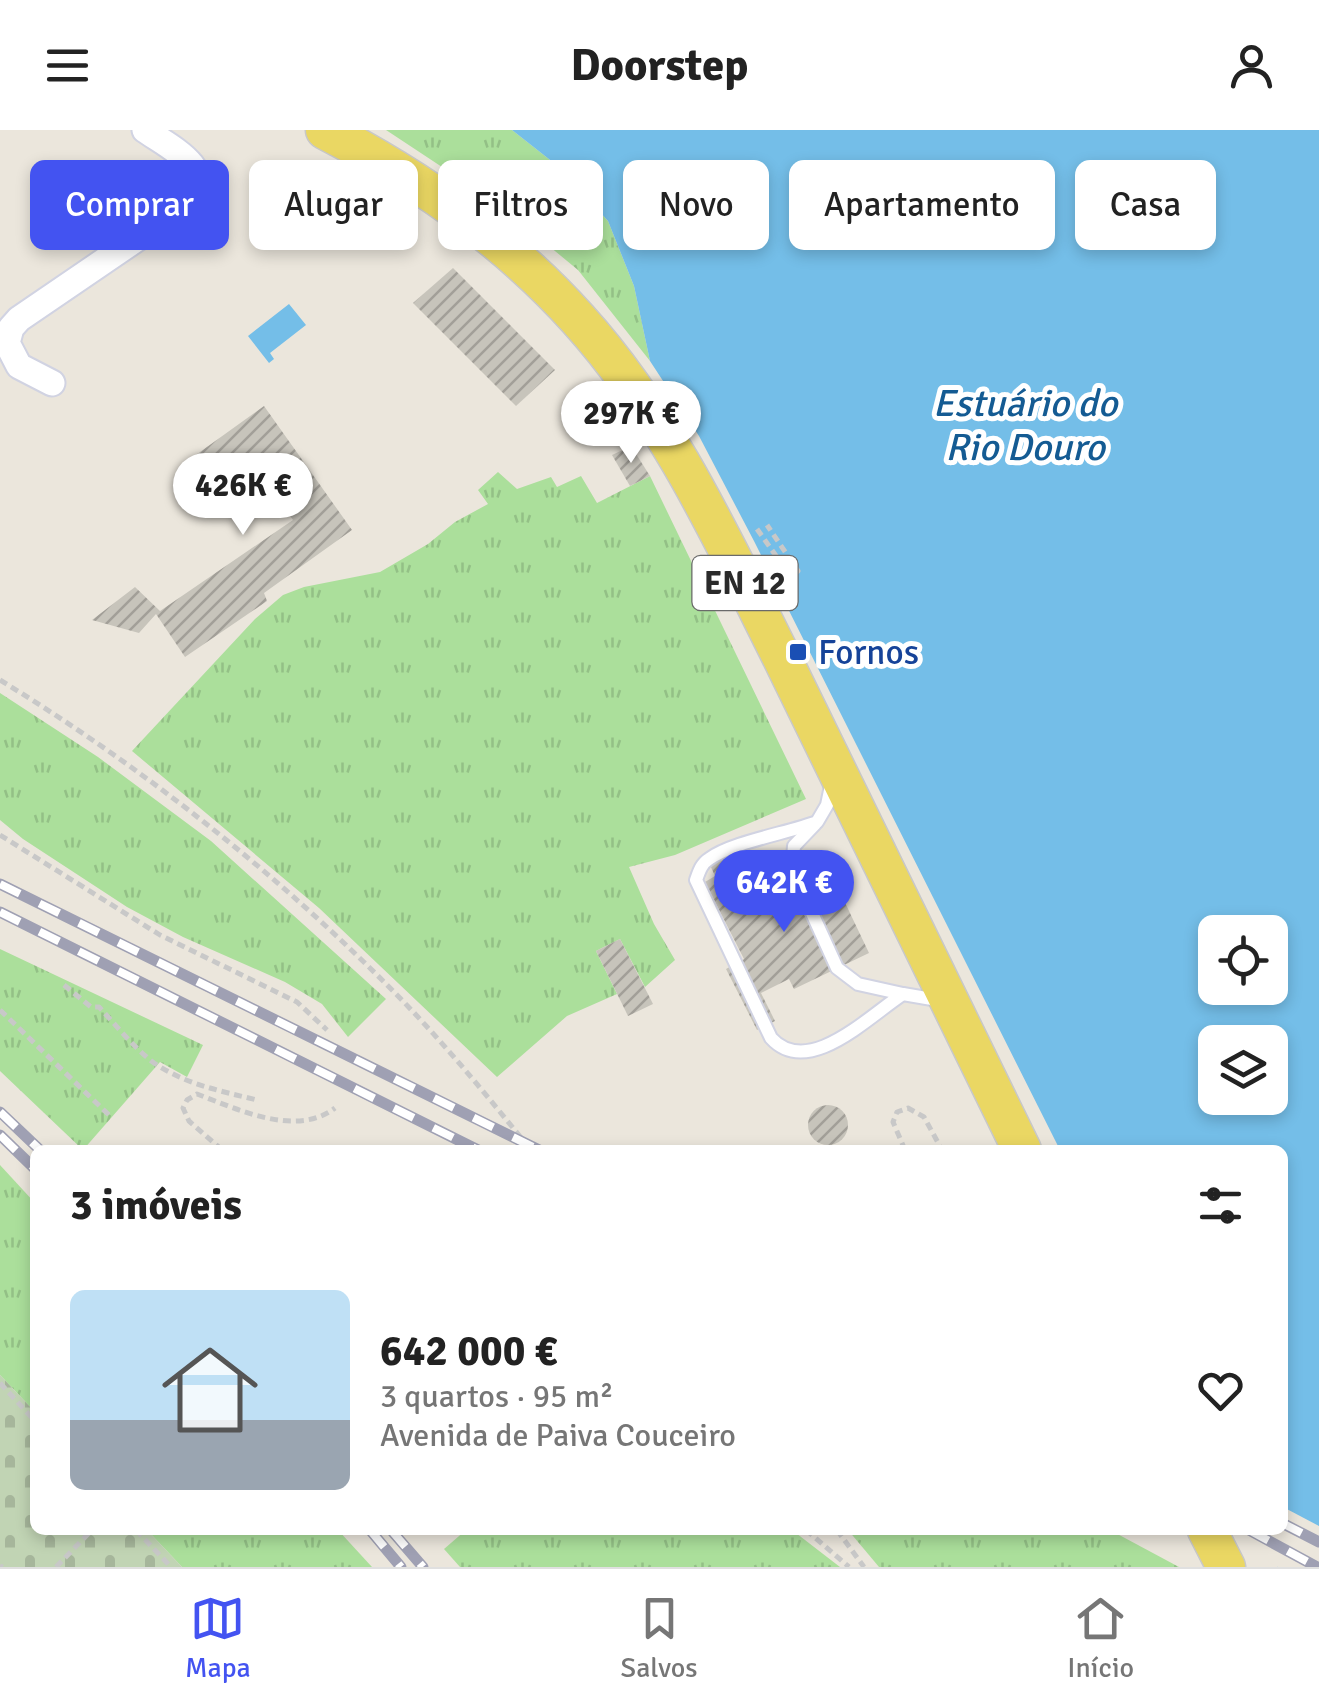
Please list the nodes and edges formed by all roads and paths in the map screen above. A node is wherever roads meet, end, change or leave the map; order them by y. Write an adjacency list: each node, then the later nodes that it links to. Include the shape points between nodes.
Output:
1 (145, 130): 3 (street, via 192,164 200,188 192,201 11,328 7,343 18,366)
2 (325, 130): 7 (main road, EN 12, via 406,175 496,242 578,319 652,416 714,522)
3 (52, 383)
4 (751, 520): 5 (path, via 790,577 798,571)
5 (768, 524)
6 (0, 680): 19 (path, via 133,768 304,908 428,1028)
7 (834, 764): 8 (lane, via 828,805); 13 (main road, EN 12)
8 (817, 822): 11 (lane, via 794,846 792,869 837,968 858,984); 11 (lane, via 728,850 708,860 696,880 770,1038 786,1051 810,1052)
9 (0, 835): 14 (path, via 160,934 297,1002)
10 (64, 985): 15 (path, via 163,1068 199,1086)
11 (903, 994): 13 (lane, via 932,1000)
12 (0, 1010): 17 (path)
13 (955, 1015): 22 (main road, EN 12)
14 (327, 1030)
15 (256, 1100)
16 (335, 1108): 18 (path, via 321,1118 288,1120 196,1094 184,1108 189,1121)
17 (110, 1116)
18 (216, 1145)
19 (528, 1145)
20 (903, 1145): 21 (path, via 892,1122 908,1108 924,1117)
21 (939, 1145)
22 (1020, 1145)
23 (0, 1383): 24 (path)
24 (30, 1416)
25 (87, 1535): 30 (path)
26 (141, 1535): 31 (path)
27 (812, 1535): 32 (path)
28 (841, 1535): 33 (path)
29 (1210, 1535): 34 (main road)
30 (56, 1567)
31 (170, 1567)
32 (849, 1567)
33 (864, 1567)
34 (1226, 1567)

